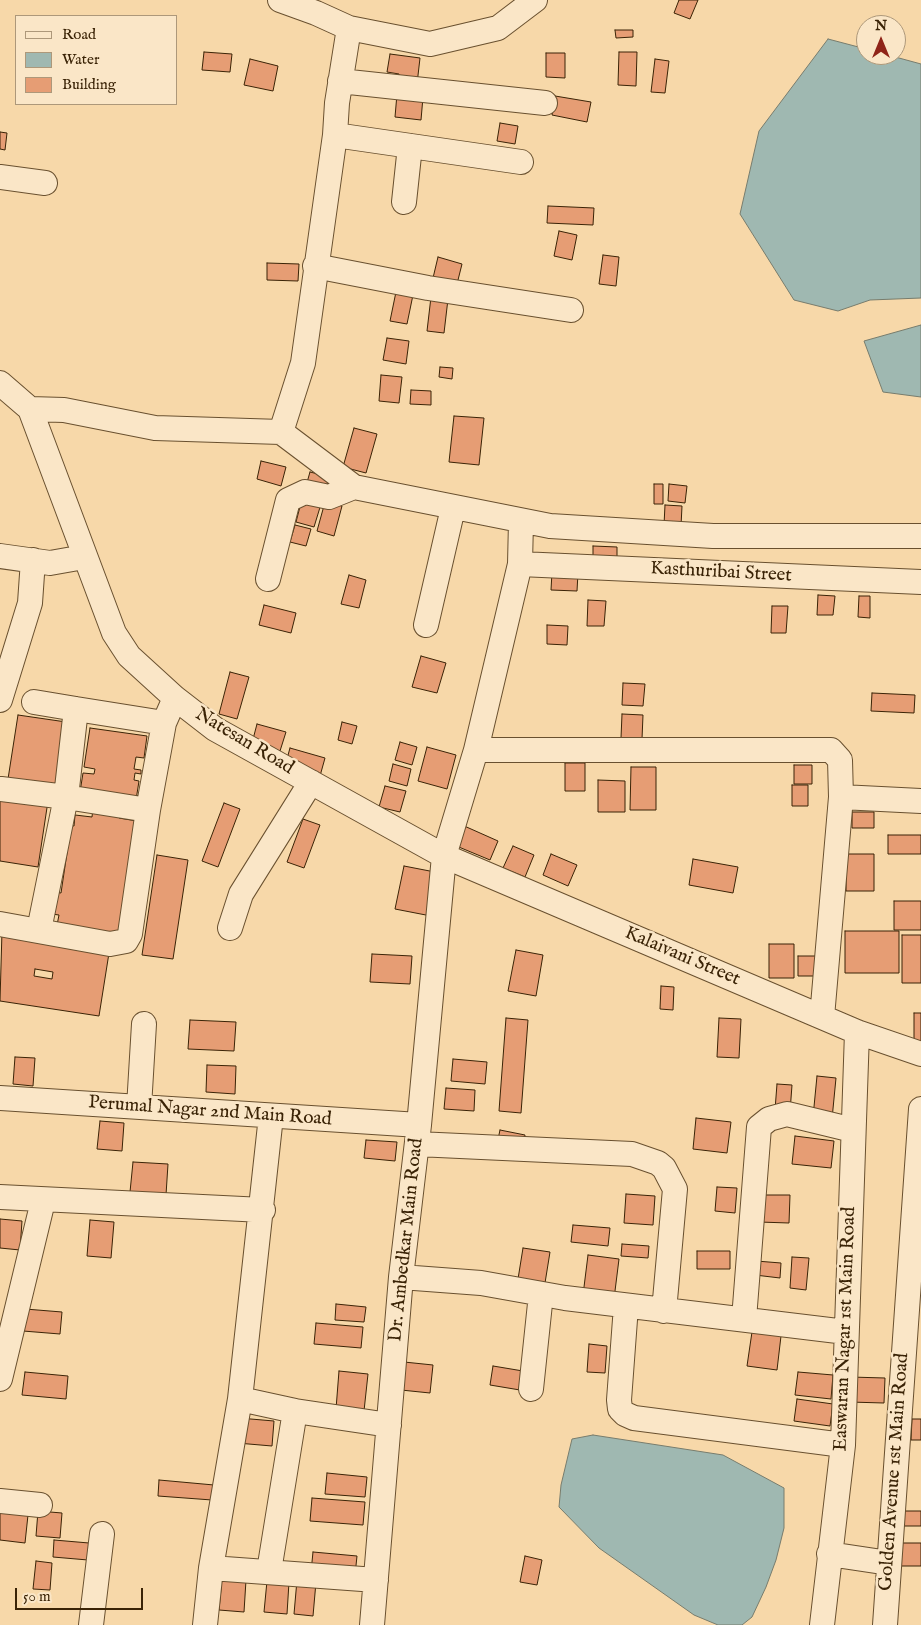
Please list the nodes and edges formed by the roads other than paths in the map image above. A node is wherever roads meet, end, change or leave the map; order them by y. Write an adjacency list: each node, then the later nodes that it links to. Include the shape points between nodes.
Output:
1 (280, 0): 3 (street)
2 (535, 0): 4 (street, via 498,28 430,44)
3 (317, 6): 4 (street)
4 (349, 28): 5 (street)
5 (340, 81): 6 (street); 7 (street)
6 (545, 103)
7 (335, 135): 8 (street); 13 (street)
8 (410, 146): 9 (street); 12 (street)
9 (521, 162)
10 (0, 177): 11 (street)
11 (45, 183)
12 (404, 202)
13 (315, 266): 14 (street, via 428,288); 17 (street, via 303,363)
14 (571, 310)
15 (0, 383): 16 (street)
16 (30, 409): 17 (street, via 64,410 155,428); 23 (street, Natesan Road)
17 (281, 432): 18 (street)
18 (354, 487): 19 (street); 26 (street, via 329,497 305,492 288,500)
19 (453, 508): 20 (street); 28 (street)
20 (521, 521): 21 (street, via 550,526 713,536); 25 (street, Dr. Ambedkar Main Road)
21 (921, 536)
22 (0, 556): 24 (street)
23 (84, 557): 24 (street, via 50,563); 29 (street, Natesan Road, via 114,633 129,656)
24 (33, 560): 30 (street, via 30,603)
25 (520, 564): 27 (street, Kasthuribai Street); 34 (street, Dr. Ambedkar Main Road)
26 (268, 579)
27 (921, 582)
28 (426, 625)
29 (175, 698): 33 (street); 35 (street, Natesan Road, via 215,729)
30 (0, 700)
31 (34, 702): 32 (street)
32 (76, 709): 33 (street); 37 (street)
33 (164, 723): 40 (street)
34 (476, 750): 38 (street, via 831,750 840,760); 41 (street, Dr. Ambedkar Main Road)
35 (311, 782): 41 (street, Natesan Road); 43 (street, via 241,894)
36 (1, 789): 37 (street)
37 (66, 797): 40 (street); 44 (street)
38 (841, 797): 39 (street); 45 (street)
39 (921, 801)
40 (148, 810): 44 (street, via 130,934 126,941 110,944)
41 (444, 856): 45 (street, Kalaivani Street); 54 (street, Dr. Ambedkar Main Road)
42 (0, 924): 44 (street)
43 (230, 928)
44 (39, 930)
45 (822, 1017): 47 (street, Kalaivani Street)
46 (144, 1024): 50 (street)
47 (857, 1032): 48 (street, Kalaivani Street); 53 (street, Easwaran Nagar 1st Main Road)
48 (921, 1054)
49 (0, 1098): 50 (street, Perumal Nagar 2nd Main Road)
50 (139, 1107): 52 (street, Perumal Nagar 2nd Main Road)
51 (921, 1109): 64 (street, Golden Avenue 1st Main Road)
52 (272, 1116): 54 (street, Perumal Nagar 2nd Main Road); 57 (street)
53 (853, 1130): 62 (street, via 787,1114 769,1119 760,1126); 63 (street, Easwaran Nagar 1st Main Road)
54 (418, 1135): 58 (street, Dr. Ambedkar Main Road); 61 (street, Perumal Nagar 2nd Main Road, via 632,1154 658,1163 664,1168 674,1190)
55 (0, 1198): 56 (street)
56 (43, 1201): 57 (street); 65 (street)
57 (263, 1210): 67 (street)
58 (401, 1277): 59 (street, via 481,1283); 69 (street, Dr. Ambedkar Main Road)
59 (541, 1294): 60 (street); 66 (street)
60 (626, 1306): 61 (street); 70 (street, via 619,1400 625,1414 634,1418)
61 (664, 1311): 62 (street)
62 (744, 1319): 63 (street)
63 (846, 1332): 70 (street, Easwaran Nagar 1st Main Road)
64 (912, 1358): 75 (street, Golden Avenue 1st Main Road)
65 (0, 1379)
66 (530, 1389)
67 (240, 1399): 68 (street); 76 (street)
68 (295, 1411): 69 (street); 77 (street)
69 (389, 1425): 78 (street, Dr. Ambedkar Main Road)
70 (842, 1445): 74 (street, Easwaran Nagar 1st Main Road)
71 (0, 1500): 72 (street)
72 (40, 1505)
73 (102, 1534): 79 (street)
74 (829, 1554): 75 (street); 82 (street, Easwaran Nagar 1st Main Road)
75 (889, 1563): 83 (street, Golden Avenue 1st Main Road)
76 (211, 1568): 77 (street); 80 (street)
77 (269, 1571): 78 (street)
78 (376, 1580): 81 (street, Dr. Ambedkar Main Road)
79 (91, 1625)
80 (205, 1625)
81 (372, 1625)
82 (822, 1625)
83 (884, 1625)

